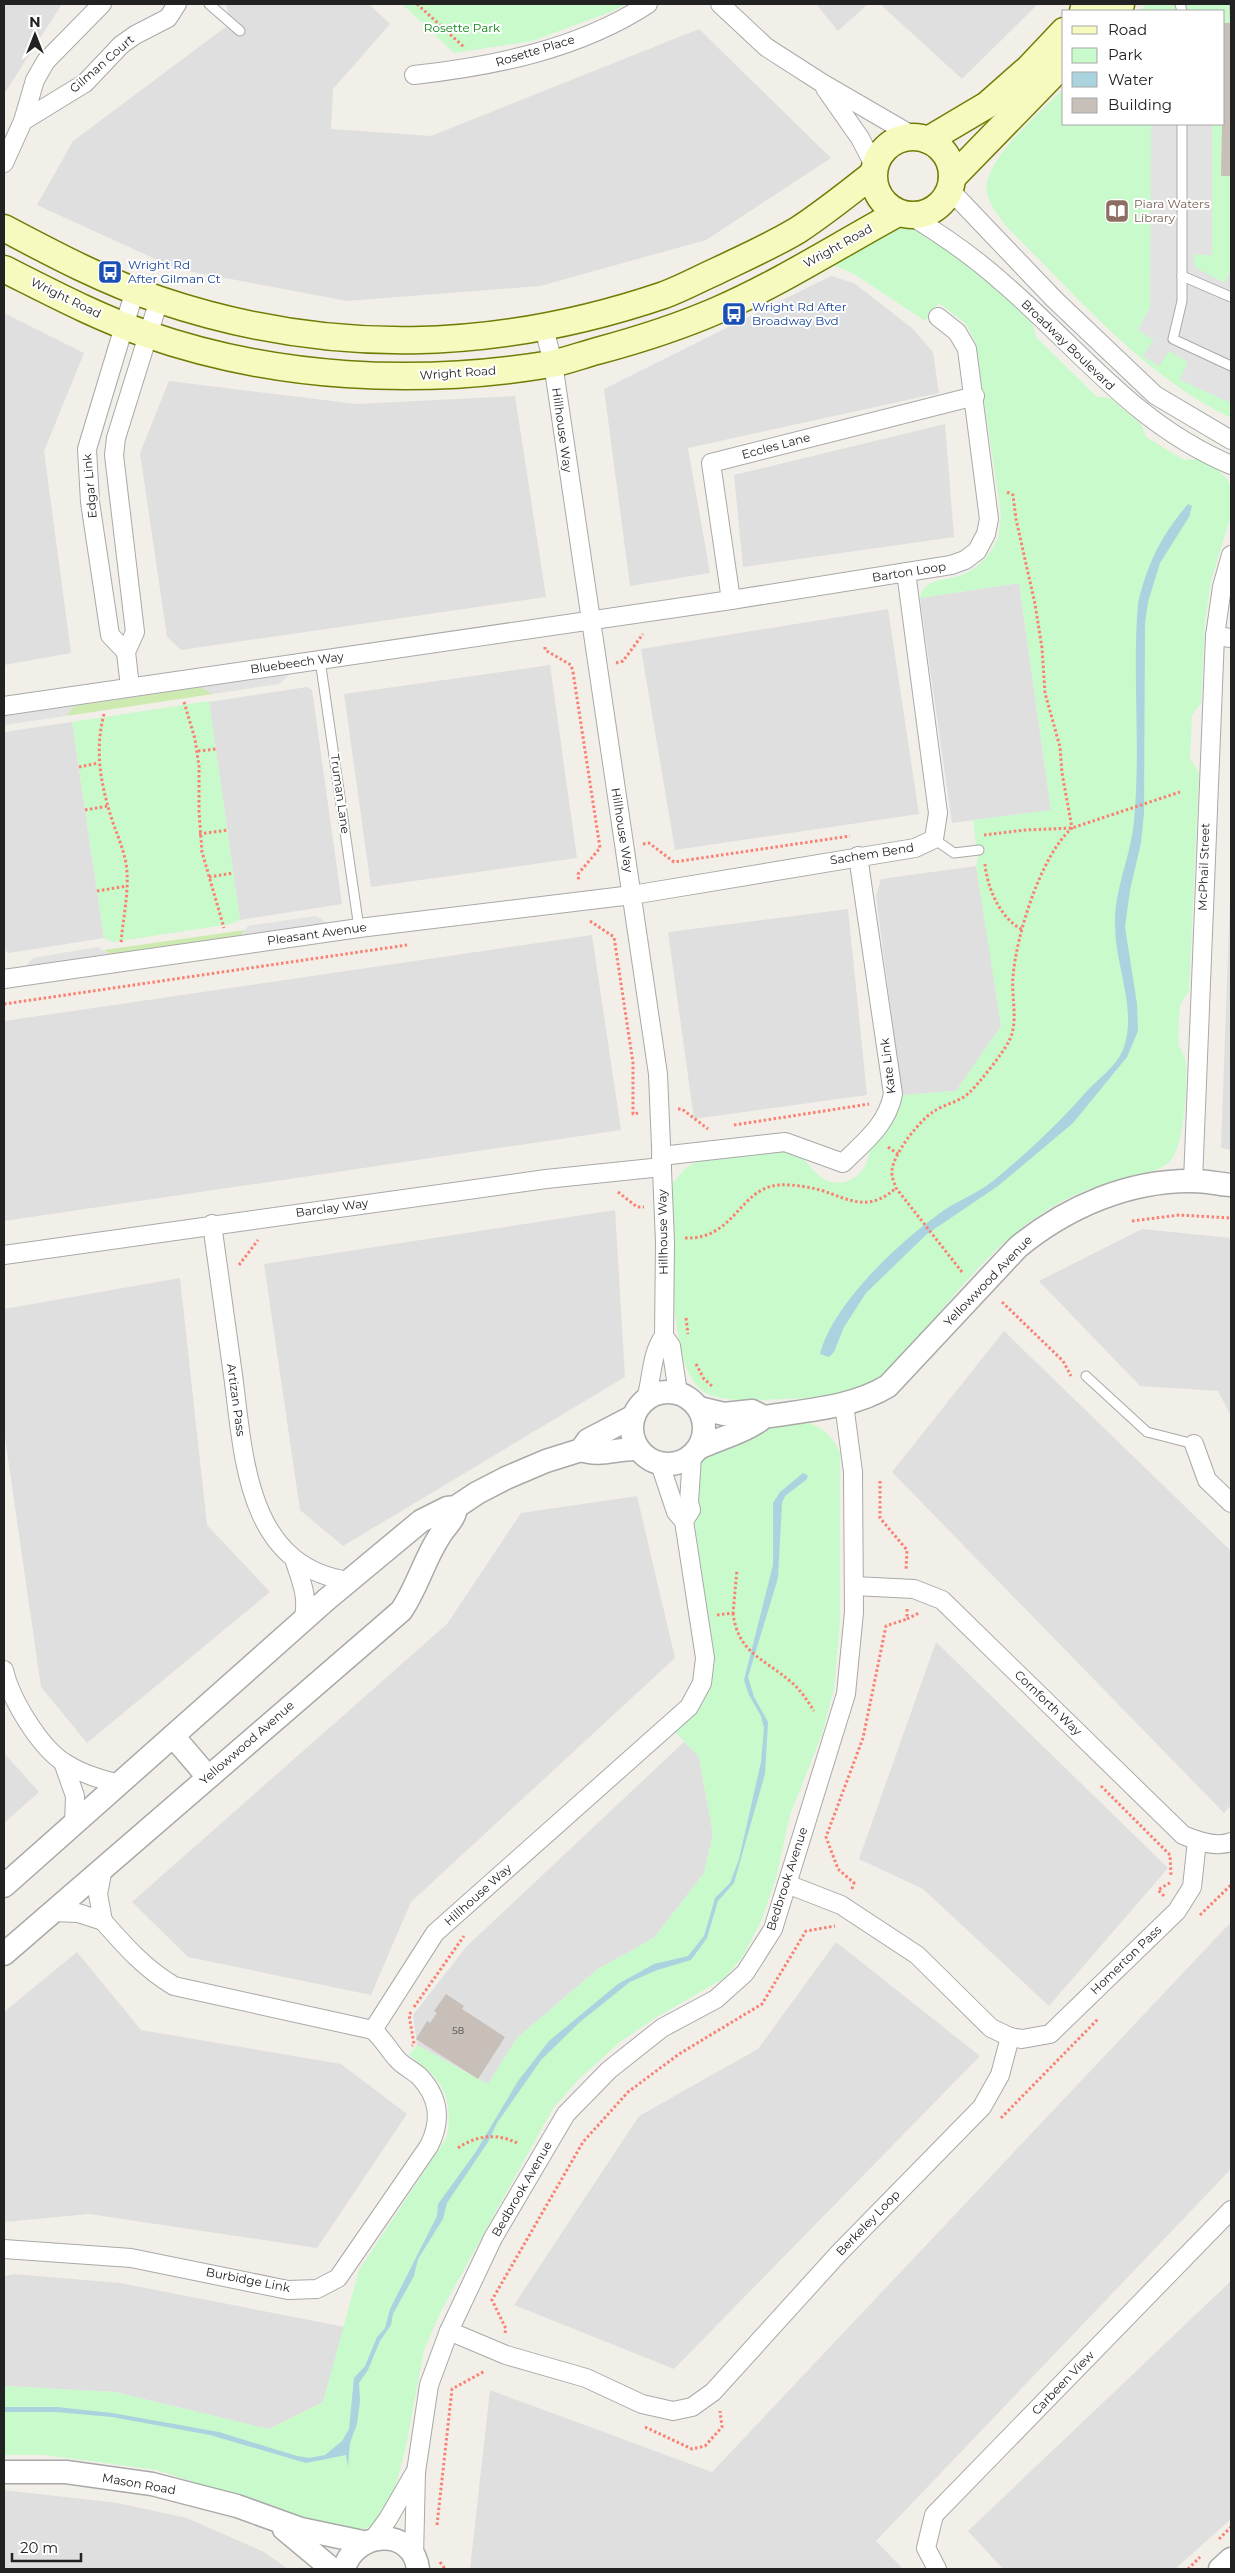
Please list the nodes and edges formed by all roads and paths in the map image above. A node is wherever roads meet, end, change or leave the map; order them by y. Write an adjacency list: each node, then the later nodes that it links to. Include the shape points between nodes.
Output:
1 (102, 4): 13 (street, via 46,61 35,80)
2 (176, 4): 13 (street, Gilman Court, via 168,18 122,45 85,83)
3 (209, 4): 7 (lane)
4 (417, 4): 9 (path)
5 (648, 4): 11 (street, Rosette Place, via 629,16 558,46 478,68)
6 (720, 4): 12 (street, via 766,47)
7 (240, 31)
8 (1062, 33): 15 (main road, via 987,105)
9 (468, 50)
10 (1062, 65): 18 (main road)
11 (414, 75)
12 (822, 83): 15 (street); 17 (street, via 860,138)
13 (23, 121): 16 (street)
14 (1182, 125): 22 (lane)
15 (922, 138): 17 (main road, via 902,138 890,144 881,153); 18 (main road, via 939,147 947,157)
16 (4, 163)
17 (874, 171): 19 (main road, via 879,196 887,206); 28 (main road, via 799,229 723,268 666,294)
18 (951, 184): 19 (main road, via 945,199 936,208 924,214); 33 (street, Broadway Boulevard, via 1054,299 1148,389)
19 (905, 214): 30 (main road, Wright Road, via 719,309 622,345); 34 (street, Broadway Boulevard, via 957,244 1131,404 1178,437)
20 (4, 228): 23 (main road, via 93,274)
21 (4, 268): 27 (main road, Wright Road)
22 (1182, 276): 24 (lane); 31 (lane, via 1181,307 1173,339)
23 (135, 290): 25 (main road); 27 (street, Edgar Link)
24 (1231, 297)
25 (159, 300): 28 (main road, via 264,328 323,337 464,339); 29 (street, Edgar Link)
26 (938, 317): 32 (street, Barton Loop, via 964,341)
27 (123, 326): 29 (main road, Wright Road); 41 (street, Edgar Link, via 88,439 86,465 110,635)
28 (544, 328): 30 (street, Hillhouse Way)
29 (149, 335): 30 (main road, Wright Road, via 239,359 323,372 440,376); 41 (street, Edgar Link, via 116,438 114,455 135,632)
30 (553, 364): 39 (street, Hillhouse Way)
31 (1231, 366)
32 (975, 396): 37 (street, Barton Loop, via 989,519 986,534 977,551 965,560 950,566); 38 (street, Eccles Lane, via 711,463)
33 (1231, 440)
34 (1231, 465)
35 (999, 491): 55 (path, via 1014,495 1042,648 1045,693 1060,747)
36 (1231, 555): 40 (street, McPhail Street, via 1222,587)
37 (906, 572): 38 (street, Barton Loop); 59 (street, via 938,813)
38 (731, 600): 39 (street, Barton Loop)
39 (590, 620): 42 (street, Bluebeech Way); 60 (street, Hillhouse Way)
40 (1223, 637): 82 (street, McPhail Street)
41 (126, 652): 44 (street, Edgar Link)
42 (320, 660): 44 (street, Bluebeech Way); 71 (lane, Truman Lane)
43 (573, 672): 61 (path)
44 (130, 688): 46 (street, Bluebeech Way)
45 (184, 702): 49 (path)
46 (4, 706)
47 (104, 714): 50 (path, via 99,733)
48 (216, 749): 49 (path)
49 (198, 751): 57 (path)
50 (98, 763): 51 (path); 53 (path)
51 (78, 767)
52 (1180, 792): 55 (path)
53 (108, 806): 54 (path); 66 (path, via 124,855)
54 (85, 810)
55 (1072, 828): 62 (path, via 980,836); 72 (path, via 1052,851)
56 (228, 830): 57 (path)
57 (199, 834): 65 (path)
58 (859, 835): 60 (path, via 674,862 649,843)
59 (934, 839): 62 (lane, via 954,853); 63 (street, Sachem Bend, via 915,848)
60 (624, 846): 61 (path); 68 (street, Hillhouse Way)
61 (600, 848): 69 (path, via 578,874)
62 (981, 850): 72 (path, via 992,893 1004,914)
63 (858, 856): 68 (street, Sachem Bend); 77 (street, Kate Link, via 894,1094)
64 (233, 873): 65 (path)
65 (209, 877): 70 (path)
66 (127, 886): 67 (path); 73 (path)
67 (97, 891)
68 (632, 895): 69 (street, Pleasant Avenue); 78 (street, Hillhouse Way, via 658,1074)
69 (583, 900): 71 (street, Pleasant Avenue); 78 (path, via 586,918 614,937 633,1063 633,1114)
70 (225, 928)
71 (360, 928): 75 (street, Pleasant Avenue)
72 (1023, 930): 85 (path, via 1013,978 1014,1030 1009,1041 969,1093 933,1112 918,1125 894,1163 892,1171)
73 (121, 944)
74 (412, 944): 76 (path)
75 (4, 979)
76 (4, 1004)
77 (892, 1102): 79 (path); 81 (street, Kate Link, via 882,1123 844,1163 785,1142)
78 (660, 1111): 80 (path, via 682,1108 706,1130); 81 (street, Hillhouse Way)
79 (725, 1127)
80 (716, 1128)
81 (661, 1162): 86 (street, Hillhouse Way); 89 (street, Barclay Way)
82 (1193, 1180): 83 (street, Yellowwood Avenue); 105 (street, Yellowwood Avenue, via 1109,1194 1041,1229 1018,1247 888,1386 872,1396)
83 (1231, 1186)
84 (613, 1187): 86 (path, via 637,1207)
85 (896, 1188): 92 (path, via 885,1197 860,1203 792,1185 764,1188 721,1229); 95 (path)
86 (663, 1206): 99 (street, Hillhouse Way)
87 (1231, 1218): 88 (path, via 1179,1215)
88 (1132, 1221)
89 (212, 1224): 94 (street, Barclay Way); 96 (street, Artizan Pass)
90 (685, 1230): 92 (path)
91 (267, 1238): 96 (path, via 258,1240 239,1264 240,1272)
92 (686, 1238): 93 (path)
93 (686, 1248)
94 (4, 1255)
95 (962, 1272)
96 (218, 1275): 118 (street, Artizan Pass, via 249,1483 259,1511)
97 (1002, 1302): 102 (path, via 1063,1361 1073,1381 1083,1390)
98 (686, 1315): 100 (path)
99 (664, 1336): 104 (street, Hillhouse Way, via 671,1346); 106 (street, Hillhouse Way, via 656,1346 652,1378)
100 (689, 1338)
101 (693, 1355): 103 (path, via 704,1380)
102 (1089, 1378): 109 (lane, via 1147,1432)
103 (717, 1388)
104 (678, 1393): 106 (street, via 661,1393); 107 (street)
105 (844, 1404): 108 (street, Yellowwood Avenue); 120 (street, Bedbrook Avenue, via 852,1472)
106 (640, 1408): 110 (street, via 633,1437); 111 (street, via 588,1440)
107 (699, 1408): 108 (street, Yellowwood Avenue, via 724,1414 752,1410); 112 (street, via 705,1429)
108 (764, 1417): 112 (street, Yellowwood Avenue, via 755,1425 735,1431)
109 (1194, 1444): 115 (street, via 1207,1480)
110 (638, 1449): 111 (street, via 621,1448 593,1454); 113 (street, via 648,1459)
111 (581, 1450): 116 (street, via 506,1478)
112 (696, 1452): 113 (street, via 674,1464); 117 (street, Hillhouse Way, via 689,1502 691,1510)
113 (660, 1464): 117 (street, Hillhouse Way, via 676,1512)
114 (880, 1481): 121 (path, via 880,1518 907,1550)
115 (1231, 1503)
116 (456, 1507): 119 (street, via 421,1521); 130 (street, Yellowwood Avenue, via 455,1516 430,1551 401,1611)
117 (684, 1521): 146 (street, Hillhouse Way, via 706,1658 702,1683 689,1706 435,1933)
118 (295, 1562): 119 (street, Artizan Pass, via 320,1576); 125 (street, Artizan Pass, via 306,1592)
119 (349, 1582): 125 (street)
120 (854, 1586): 121 (street, Cornforth Way); 137 (street, Bedbrook Avenue, via 846,1694)
121 (906, 1589): 124 (path); 134 (street, Cornforth Way, via 942,1600 1183,1835)
122 (923, 1611): 124 (path)
123 (733, 1612): 127 (path, via 734,1623 747,1648 801,1691)
124 (907, 1619): 140 (path, via 886,1626 863,1738 826,1837 838,1870 854,1884)
125 (303, 1621): 128 (street)
126 (4, 1670): 129 (street, via 20,1711)
127 (814, 1712)
128 (173, 1736): 130 (street); 131 (street)
129 (63, 1762): 131 (street, via 87,1775); 133 (street, via 75,1796)
130 (208, 1777): 136 (street, Yellowwood Avenue)
131 (119, 1784): 133 (street)
132 (1100, 1785): 141 (path, via 1170,1855 1171,1882 1158,1890)
133 (74, 1824): 139 (street)
134 (1197, 1841): 135 (street, Cornforth Way); 141 (street, Homerton Pass, via 1192,1887)
135 (1231, 1842)
136 (103, 1868): 142 (street, Yellowwood Avenue); 143 (street, via 98,1894)
137 (787, 1884): 140 (street); 153 (street, Bedbrook Avenue, via 773,1929 746,1973 716,1999 662,2028 616,2064 566,2114 493,2238)
138 (1231, 1885): 141 (path, via 1190,1926)
139 (4, 1886)
140 (846, 1908): 147 (street, via 917,1956 991,2028); 154 (path, via 841,1925 806,1931 762,2004 679,2054 628,2092 583,2142 492,2300 506,2329)
141 (1177, 1911): 147 (street, Homerton Pass, via 1050,2034 1022,2039)
142 (53, 1912): 143 (street, via 78,1913); 144 (street, Yellowwood Avenue)
143 (103, 1921): 146 (street, via 137,1959 156,1976 174,1986)
144 (4, 1954)
145 (1100, 2017): 148 (path)
146 (373, 2030): 152 (street, Burbidge Link, via 428,2087 436,2106 438,2125 429,2146 338,2278 317,2289 288,2290 132,2258)
147 (1010, 2037): 154 (street, Berkeley Loop, via 1000,2075 982,2108 839,2253 712,2392 692,2407 673,2411 642,2404 586,2378)
148 (996, 2122)
149 (518, 2143): 150 (path, via 489,2136)
150 (458, 2148)
151 (1231, 2210): 169 (street, Carbeen View, via 934,2515 926,2548)
152 (4, 2249)
153 (449, 2331): 154 (street, Berkeley Loop); 160 (street, Bedbrook Avenue, via 429,2385)
154 (496, 2351): 155 (path)
155 (485, 2371): 156 (path); 162 (path, via 452,2389)
156 (495, 2374)
157 (719, 2404): 158 (path, via 722,2427 706,2446 692,2449)
158 (640, 2424)
159 (4, 2472): 161 (street, Mason Road, via 66,2472 152,2484 237,2506)
160 (416, 2472): 163 (street, Bedbrook Avenue, via 388,2519); 165 (street, Bedbrook Avenue)
161 (271, 2519): 163 (street, Mason Road, via 332,2537); 166 (street, Mason Road)
162 (436, 2532)
163 (369, 2540): 165 (street, Mason Road, via 386,2538 397,2541); 167 (street, via 348,2558)
164 (1231, 2559): 170 (street)
165 (422, 2564): 168 (path)
166 (332, 2569)
167 (344, 2569)
168 (445, 2569)
169 (937, 2569)
170 (1220, 2569)

